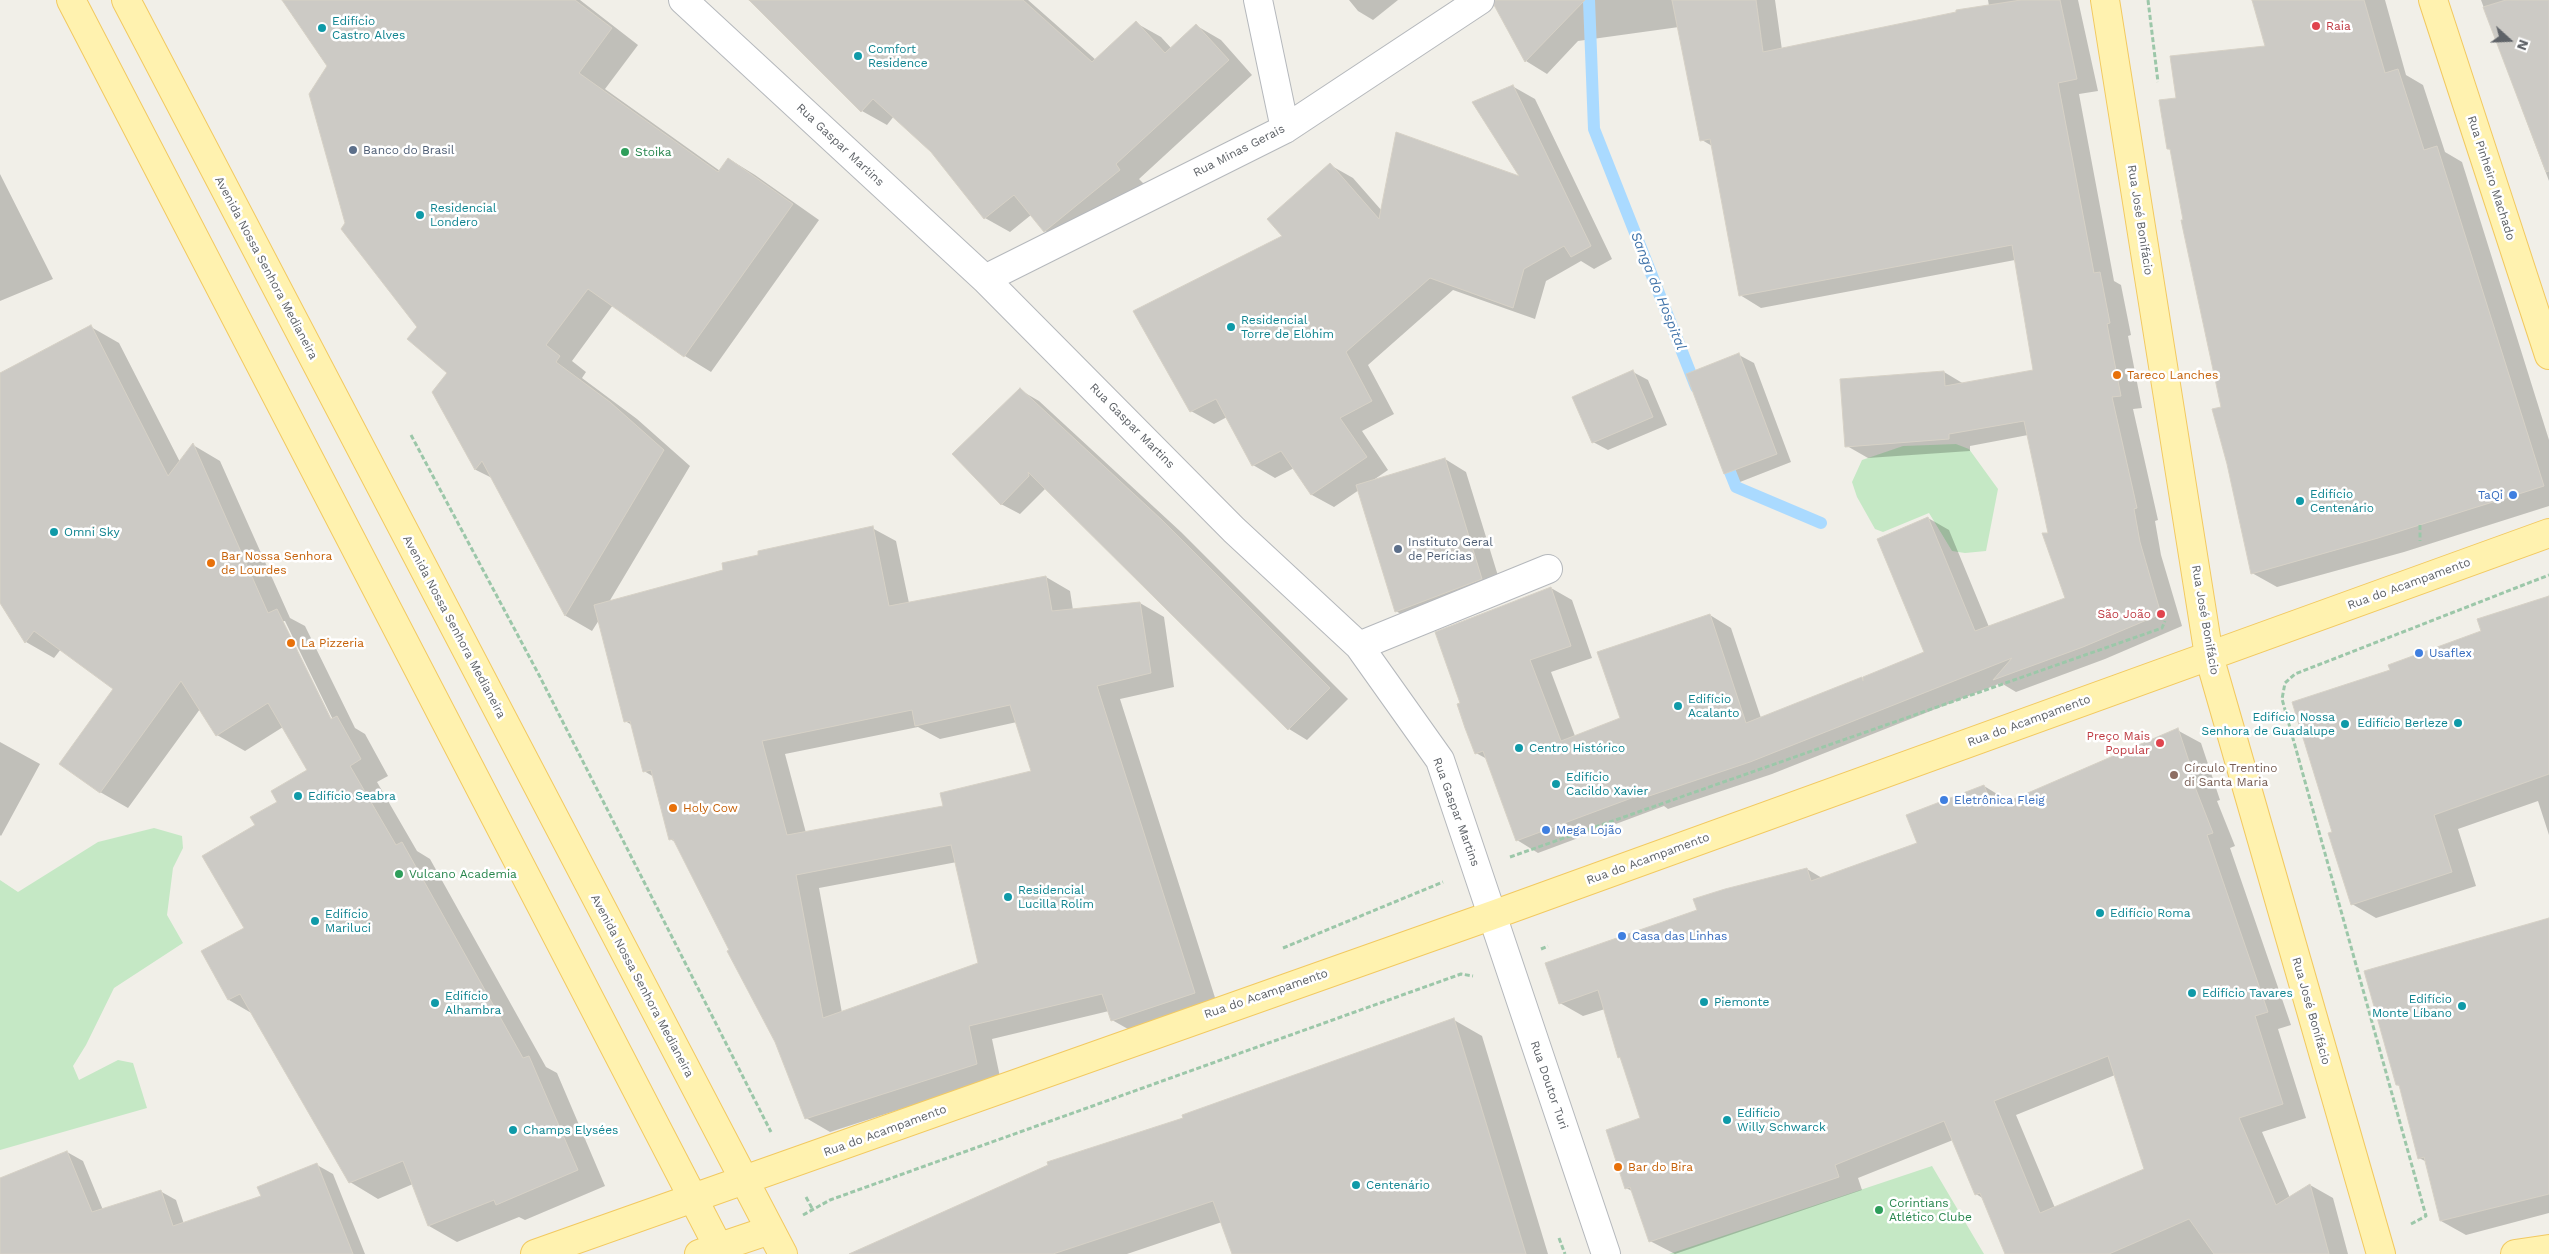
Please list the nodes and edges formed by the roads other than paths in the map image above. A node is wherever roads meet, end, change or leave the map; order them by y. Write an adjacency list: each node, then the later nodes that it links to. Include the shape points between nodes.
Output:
1 (71, 0): 17 (main road)
2 (126, 0): 16 (main road, Avenida Nossa Senhora Medianeira)
3 (683, 0): 9 (street, Rua Gaspar Martins)
4 (1258, 0): 8 (street)
5 (1480, 0): 8 (street, Rua Minas Gerais)
6 (2105, 0): 14 (main road, Rua José Bonifácio)
7 (2433, 0): 10 (main road, Rua Pinheiro Machado)
8 (1285, 129): 9 (street, Rua Minas Gerais)
9 (985, 279): 13 (street, Rua Gaspar Martins, via 1234,530)
10 (2549, 355)
11 (2549, 533): 14 (main road, Rua do Acampamento)
12 (1548, 569): 13 (street)
13 (1359, 646): 15 (street, Rua Gaspar Martins, via 1440,760)
14 (2209, 656): 15 (main road, Rua do Acampamento); 24 (main road, Rua José Bonifácio)
15 (1493, 915): 16 (main road, Rua do Acampamento); 23 (street, Rua Doutor Turi)
16 (745, 1181): 17 (main road, Rua do Acampamento); 18 (main road, Avenida Nossa Senhora Medianeira)
17 (693, 1198): 20 (main road); 21 (main road, Rua do Acampamento)
18 (770, 1230): 20 (main road); 22 (main road, Avenida Nossa Senhora Medianeira)
19 (2549, 1249): 25 (main road)
20 (713, 1252)
21 (534, 1254)
22 (783, 1254)
23 (1606, 1254)
24 (2381, 1254)
25 (2515, 1254)

